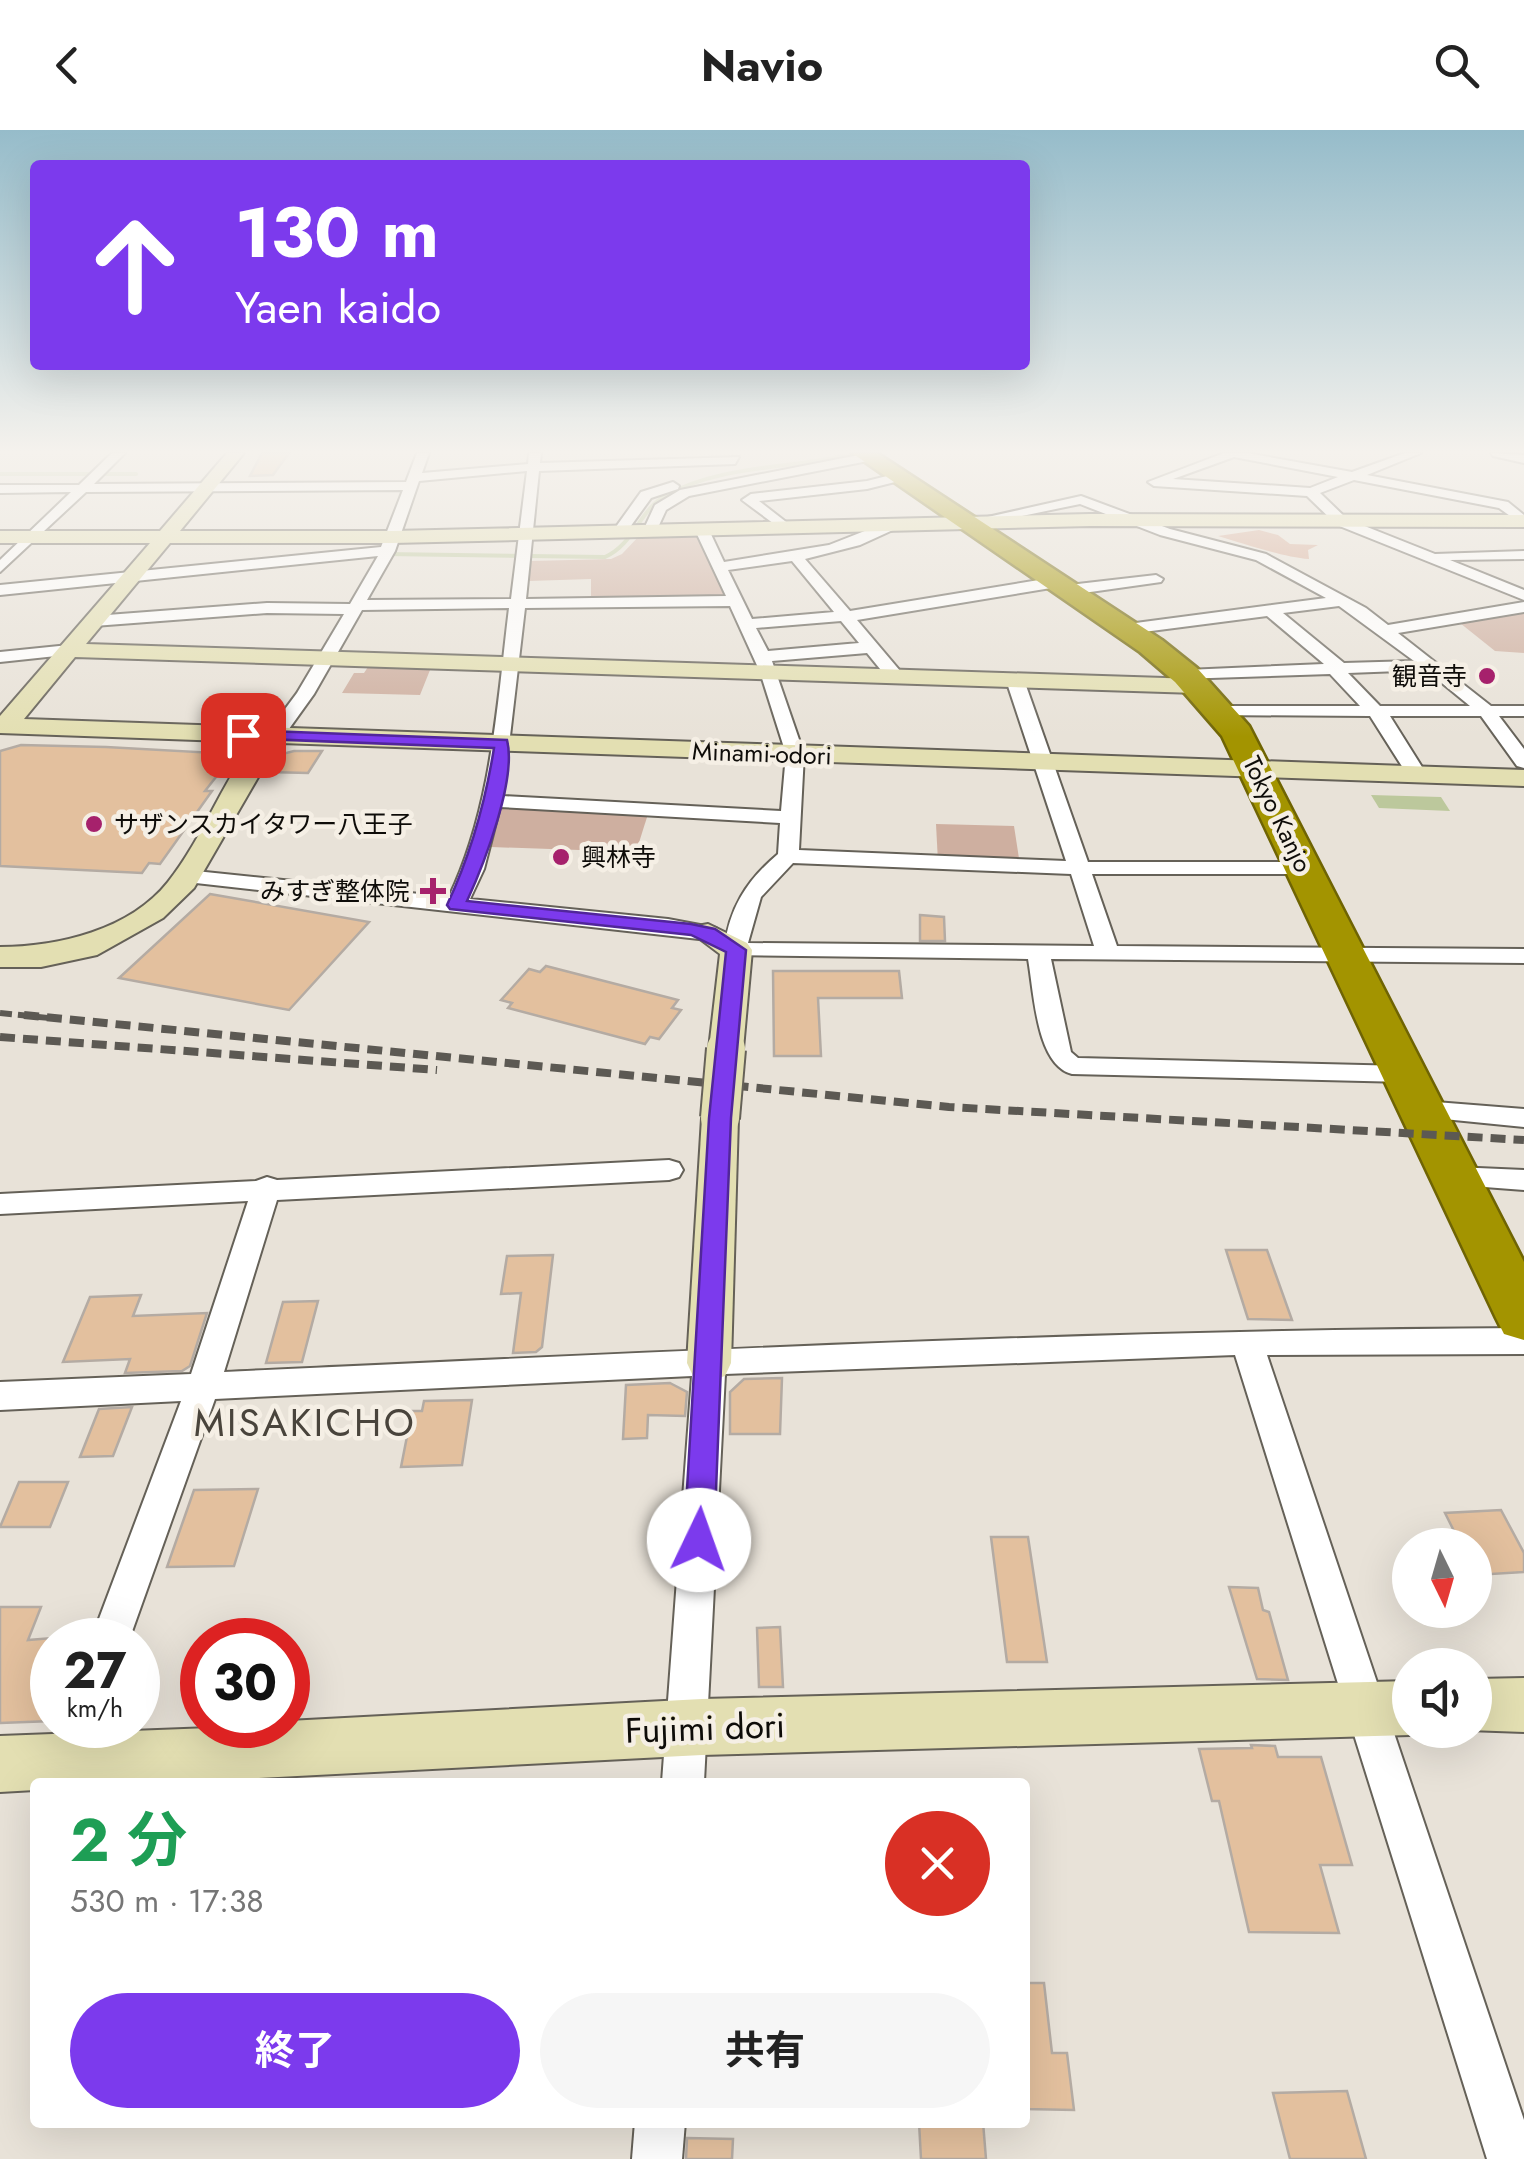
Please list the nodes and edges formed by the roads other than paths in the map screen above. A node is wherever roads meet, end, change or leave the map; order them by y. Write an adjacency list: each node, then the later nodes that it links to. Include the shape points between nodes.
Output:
1 (21, 548): 18 (street)
2 (156, 548): 19 (street)
3 (266, 548): 16 (street)
4 (374, 548): 12 (street)
5 (400, 548): 12 (street)
6 (523, 548): 26 (street)
7 (710, 548): 17 (street)
8 (829, 548): 15 (street)
9 (1005, 548): 21 (highway, Tokyo Kanjo)
10 (1229, 548): 25 (street, via 1261,557)
11 (1407, 548): 13 (street)
12 (388, 549): 16 (street); 27 (street)
13 (1428, 556): 14 (street); 23 (street)
14 (1524, 556)
15 (796, 557): 17 (street); 30 (street)
16 (258, 561): 19 (street)
17 (719, 567): 24 (street)
18 (0, 568)
19 (132, 576): 22 (street); 31 (street)
20 (1156, 579): 21 (street)
21 (1063, 586): 30 (street); 33 (highway, Tokyo Kanjo)
22 (0, 590)
23 (1524, 595)
24 (733, 601): 26 (street); 32 (street)
25 (1342, 601): 29 (street); 34 (street)
26 (517, 606): 27 (street); 39 (street)
27 (356, 607): 31 (street); 38 (street)
28 (1524, 607): 34 (street)
29 (1273, 613): 33 (street); 42 (street)
30 (847, 616): 32 (street); 35 (street)
31 (94, 621): 36 (street)
32 (745, 624): 40 (street)
33 (1128, 630): 45 (highway, Tokyo Kanjo)
34 (1385, 630): 41 (street)
35 (873, 647): 40 (street); 43 (street)
36 (69, 650): 37 (street); 38 (street); 50 (street)
37 (0, 657)
38 (326, 658): 39 (street); 51 (street)
39 (510, 664): 40 (street); 52 (street)
40 (765, 665): 43 (street); 53 (street)
41 (1429, 665): 42 (street); 47 (street)
42 (1337, 668): 45 (street); 49 (street)
43 (895, 676): 44 (street)
44 (1016, 680): 45 (street); 55 (street)
45 (1191, 680): 46 (highway, Tokyo Kanjo)
46 (1219, 711): 49 (street); 56 (highway, Tokyo Kanjo)
47 (1488, 711): 48 (street); 49 (street); 54 (street)
48 (1524, 711)
49 (1377, 712): 57 (street)
50 (2, 726): 51 (street, Minami-odori)
51 (274, 736): 52 (street, Minami-odori); 64 (street)
52 (502, 744): 53 (street, Minami-odori); 59 (street)
53 (795, 754): 55 (street, Minami-odori); 60 (street)
54 (1524, 762)
55 (1044, 763): 56 (street, Minami-odori); 62 (street)
56 (1258, 770): 57 (street, Minami-odori); 63 (highway, Tokyo Kanjo)
57 (1418, 775): 58 (street, Minami-odori)
58 (1524, 778)
59 (494, 800): 60 (street); 65 (street)
60 (791, 818): 61 (street)
61 (788, 856): 62 (street); 66 (street, via 749,894 738,924)
62 (1080, 868): 63 (street); 69 (street)
63 (1305, 868): 70 (highway, Tokyo Kanjo)
64 (186, 876): 65 (street); 67 (street, via 84,940); 72 (street, via 142,919 86,948 41,958)
65 (456, 905): 66 (street, via 668,926)
66 (722, 942): 68 (street); 83 (street, bridge, via 726,1049)
67 (0, 949)
68 (1038, 951): 69 (street); 73 (street, via 1059,1055 1072,1066)
69 (1108, 952): 70 (street)
70 (1346, 953): 71 (street); 73 (highway, Tokyo Kanjo)
71 (1524, 956)
72 (0, 957)
73 (1414, 1092): 74 (street); 76 (highway, Tokyo Kanjo)
74 (1524, 1118)
75 (669, 1170): 78 (street)
76 (1455, 1177): 77 (street); 80 (highway, Tokyo Kanjo)
77 (1524, 1180)
78 (266, 1187): 79 (street); 84 (street)
79 (0, 1204)
80 (1524, 1318)
81 (1524, 1341): 82 (street)
82 (1247, 1342): 83 (street); 89 (street)
83 (710, 1363): 84 (street); 90 (street)
84 (202, 1386): 85 (street); 86 (street)
85 (0, 1396)
86 (118, 1618)
87 (1524, 1705): 88 (street)
88 (1492, 1706)
89 (1386, 1708): 90 (street, Fujimi dori); 97 (street)
90 (687, 1728): 91 (street, Fujimi dori); 94 (street)
91 (160, 1740)
92 (55, 1748): 93 (street, Fujimi dori)
93 (0, 1764)
94 (683, 1778)
95 (660, 2128): 96 (street)
96 (657, 2159)
97 (1512, 2159)

